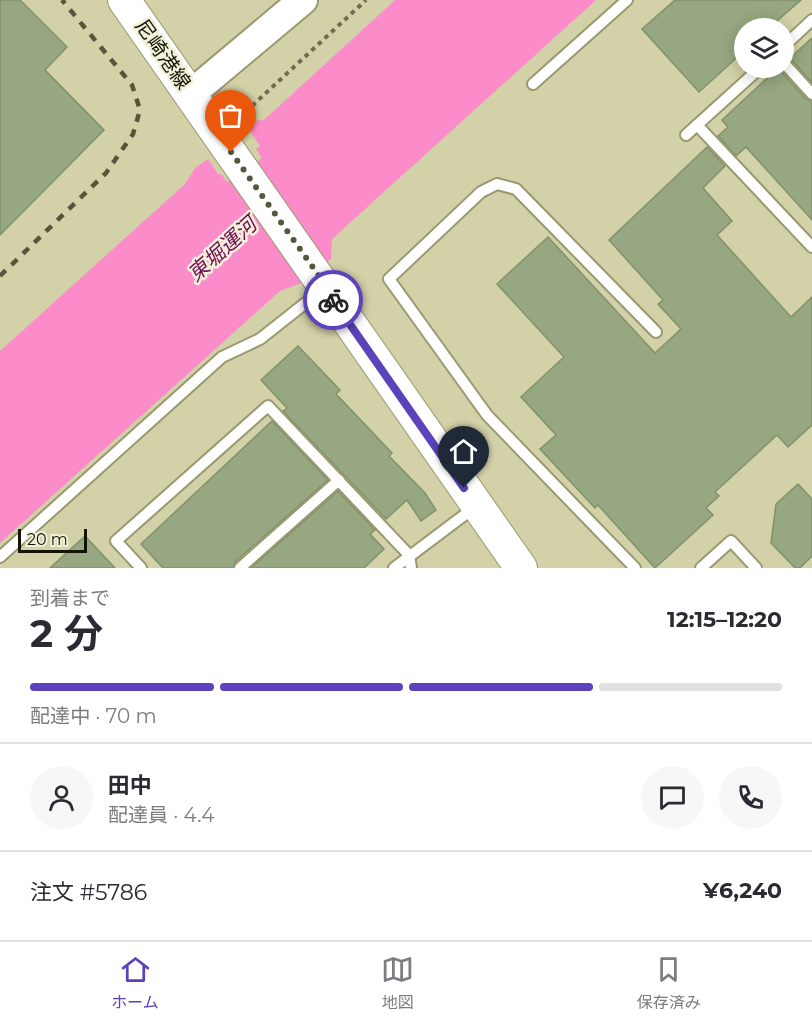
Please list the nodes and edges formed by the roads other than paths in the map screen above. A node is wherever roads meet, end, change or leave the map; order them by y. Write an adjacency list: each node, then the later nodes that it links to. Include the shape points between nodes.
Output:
1 (124, 0): 9 (main road, 尼崎港線)
2 (303, 0): 9 (street)
3 (627, 0): 8 (lane)
4 (812, 20): 5 (lane)
5 (794, 36)
6 (794, 74): 10 (lane)
7 (749, 78): 11 (lane)
8 (533, 84)
9 (191, 94): 14 (main road, 尼崎港線)
10 (812, 94)
11 (697, 125): 12 (lane); 13 (lane)
12 (686, 135)
13 (812, 247)
14 (321, 280): 17 (main road); 19 (lane, via 260,339 222,357)
15 (656, 332): 25 (lane, via 516,189 497,184 481,192 389,279 487,415)
16 (339, 480): 18 (lane); 20 (lane, via 268,406 116,541); 21 (lane)
17 (476, 506): 18 (lane); 24 (main road)
18 (409, 555): 22 (lane); 23 (lane)
19 (0, 557)
20 (141, 568)
21 (240, 568)
22 (394, 568)
23 (411, 568)
24 (521, 568)
25 (636, 568)
26 (701, 568): 27 (lane, via 731,541)
27 (756, 568)

